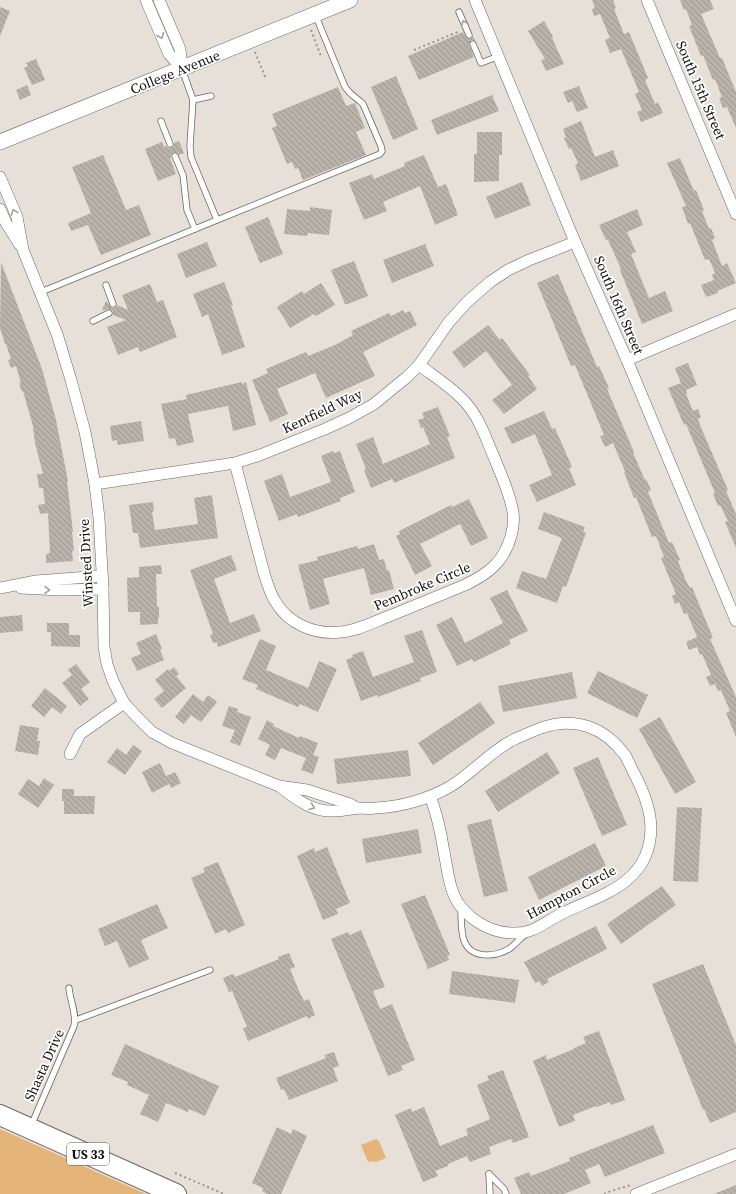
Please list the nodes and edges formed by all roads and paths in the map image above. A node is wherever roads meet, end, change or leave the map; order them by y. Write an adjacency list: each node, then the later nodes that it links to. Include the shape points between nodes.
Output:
1 (146, 0): 16 (street, one-way to 16, via 169,54)
2 (159, 0): 16 (street, via 180,50)
3 (350, 0): 7 (main road, College Avenue)
4 (475, 0): 15 (street, South 16th Street)
5 (647, 0): 26 (street, South 15th Street)
6 (459, 12): 8 (lane, one-way to 6)
7 (315, 14): 16 (main road, College Avenue); 27 (lane, via 345,87 349,94 363,104 382,150 380,154)
8 (466, 28): 10 (lane); 12 (path)
9 (311, 30): 14 (path)
10 (469, 35)
11 (473, 44): 15 (lane, via 481,63)
12 (414, 50)
13 (255, 52): 17 (path)
14 (321, 56)
15 (498, 56): 29 (street, South 16th Street)
16 (182, 69): 19 (lane); 21 (main road, College Avenue)
17 (266, 79)
18 (211, 96): 19 (lane)
19 (193, 100): 27 (lane, via 191,157)
20 (161, 121): 22 (lane)
21 (0, 142)
22 (170, 144)
23 (175, 156): 28 (lane, via 183,175 188,210)
24 (0, 177): 30 (street, Winsted Drive, one-way to 24, via 17,217)
25 (0, 209): 30 (street, Winsted Drive)
26 (736, 214)
27 (217, 220): 28 (lane)
28 (195, 229): 32 (lane)
29 (575, 242): 37 (street, South 16th Street); 38 (street, Kentfield Way, via 529,260 490,282 449,322)
30 (24, 250): 32 (street, Winsted Drive)
31 (106, 284): 33 (lane)
32 (40, 292): 40 (street, Winsted Drive, via 57,334 71,380)
33 (113, 304)
34 (109, 313): 36 (lane)
35 (736, 314): 37 (street)
36 (93, 321)
37 (627, 360): 44 (street, South 16th Street)
38 (419, 365): 39 (street, Kentfield Way, via 374,404 349,418); 39 (street, Pembroke Circle, via 452,390 474,413 509,494 513,514 509,543 497,564 479,579 367,625 341,632 324,633 311,630 290,618 275,601 264,573)
39 (235, 463): 40 (street, Kentfield Way)
40 (95, 484): 41 (street, Winsted Drive)
41 (102, 576): 42 (street, via 36,581); 43 (street, Winsted Drive)
42 (4, 587): 43 (street, one-way to 43)
43 (103, 589): 45 (street, Winsted Drive, via 104,647 107,664)
44 (736, 621)
45 (124, 703): 46 (street, via 80,734); 47 (street, Winsted Drive, via 152,732 172,743)
46 (70, 754)
47 (279, 786): 49 (street, Winsted Drive, via 307,790); 49 (street, Winsted Drive, one-way to 49, via 306,806 319,810)
48 (430, 796): 49 (street, Winsted Drive, via 404,804); 50 (street, Hampton Circle, via 439,823 452,892); 51 (street, Hampton Circle, via 464,777 510,742 549,725 568,722 588,726 612,740 626,757 642,790 650,816 650,842 644,859 636,872 616,888)
49 (358, 808)
50 (461, 907): 51 (street, Hampton Circle, via 476,921 493,930 505,933); 51 (lane, via 463,938 468,948 477,954 489,956 499,953 510,948)
51 (531, 931)
52 (210, 970): 54 (lane)
53 (69, 988): 54 (lane, Shasta Drive)
54 (76, 1020): 56 (lane, Shasta Drive)
55 (0, 1115): 56 (highway, US 33)
56 (30, 1128): 59 (highway, US 33)
57 (736, 1154): 63 (street)
58 (174, 1172): 60 (path)
59 (176, 1194)
60 (224, 1194)
61 (490, 1194): 62 (lane, via 489,1174)
62 (506, 1194)
63 (636, 1194)

